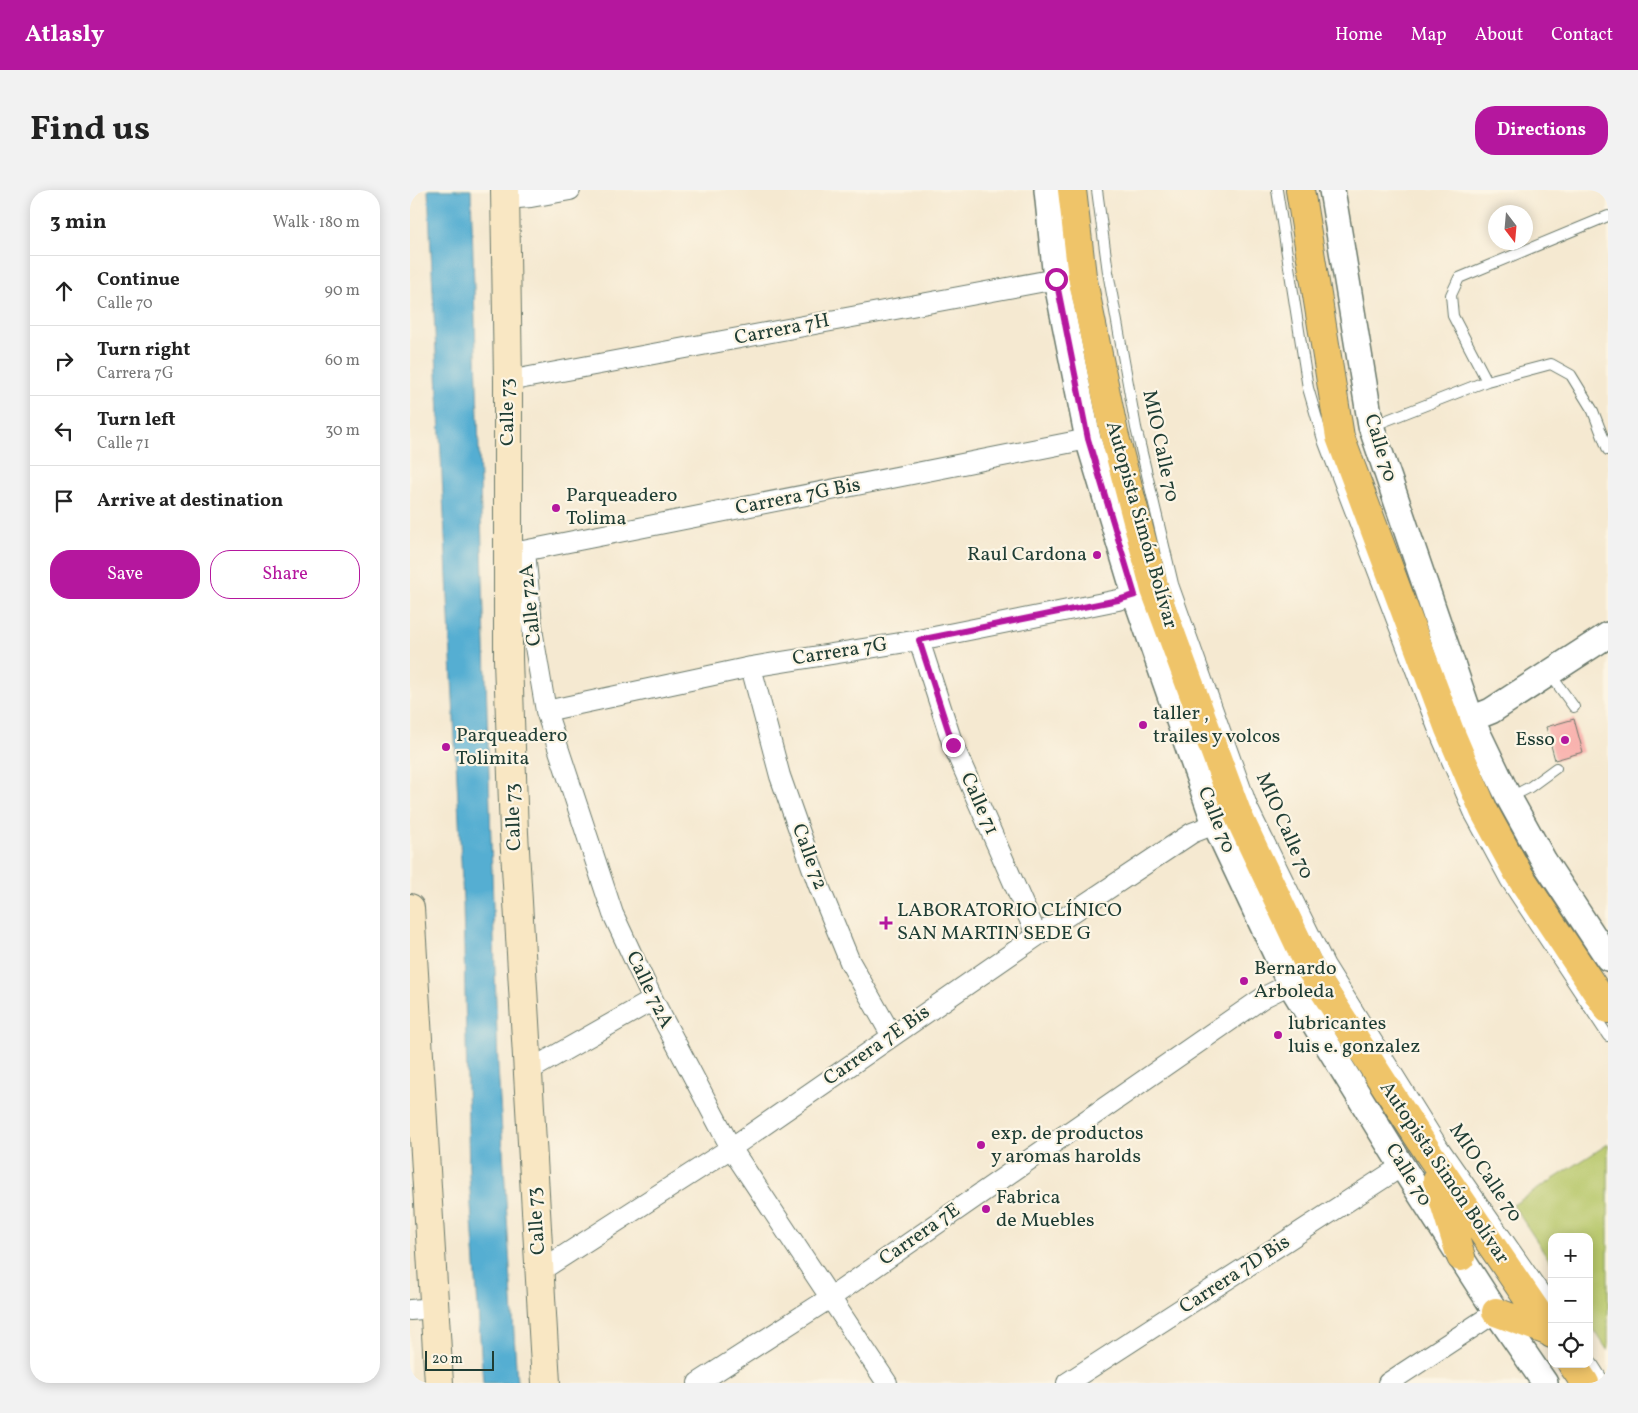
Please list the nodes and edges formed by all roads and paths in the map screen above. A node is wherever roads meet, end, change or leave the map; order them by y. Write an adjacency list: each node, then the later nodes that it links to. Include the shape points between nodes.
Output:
1 (570, 190): 8 (street, via 531,197)
2 (1047, 190): 10 (street, Calle 70)
3 (1072, 190): 39 (highway, Autopista Simón Bolívar, via 1082,276 1114,433 1155,590 1231,796 1312,972)
4 (1097, 190): 44 (lane, MIO Calle 70, via 1136,428 1173,584 1253,808 1329,963 1442,1144)
5 (1277, 190): 36 (lane, via 1308,388 1324,443 1435,734 1472,817 1506,882)
6 (1300, 190): 34 (highway, via 1340,437 1445,720 1484,811 1519,875)
7 (1332, 190): 13 (street, Calle 70)
8 (505, 194): 11 (main road, Calle 73)
9 (1608, 216): 12 (lane, via 1459,278 1451,295 1454,316)
10 (1056, 279): 11 (street, Carrera 7H); 14 (street, Calle 70)
11 (508, 381): 16 (main road, Calle 73)
12 (1486, 381): 13 (lane); 15 (lane, via 1550,364 1571,375 1593,411)
13 (1371, 426): 24 (street, Calle 70)
14 (1088, 439): 16 (street, Carrera 7G Bis); 17 (street, Calle 70)
15 (1608, 450)
16 (517, 552): 23 (street, Calle 72A); 37 (main road, Calle 73, via 508,659)
17 (1135, 595): 19 (street, Carrera 7G); 27 (street, Calle 70)
18 (1608, 635): 21 (street)
19 (919, 640): 20 (street, Carrera 7G); 29 (street, Calle 71, via 953,745)
20 (751, 667): 23 (street, Carrera 7G); 35 (street, Calle 72, via 780,776 818,884 850,962)
21 (1549, 674): 22 (lane); 24 (street, via 1492,711)
22 (1574, 707)
23 (546, 711): 33 (street, Calle 72A, via 613,914)
24 (1471, 719): 26 (street, Calle 70)
25 (1556, 768): 26 (lane)
26 (1510, 798): 30 (street, Calle 70, via 1544,861)
27 (1215, 824): 29 (street, Carrera 7E Bis, via 1192,833); 31 (street, Calle 70)
28 (410, 908): 32 (main road)
29 (1037, 936): 35 (street, Carrera 7E Bis)
30 (1608, 958)
31 (1290, 984): 41 (street, Calle 70); 45 (street, Carrera 7E, via 1264,997)
32 (413, 997): 40 (main road)
33 (653, 1000): 37 (street); 38 (street, Calle 72A)
34 (1608, 1009)
35 (892, 1036): 38 (street, Carrera 7E Bis)
36 (1608, 1036)
37 (528, 1071): 43 (main road, Calle 73)
38 (731, 1148): 43 (street, Carrera 7E Bis); 45 (street, Calle 72A)
39 (1428, 1152): 42 (highway); 48 (highway, Autopista Simón Bolívar)
40 (418, 1154): 46 (main road)
41 (1402, 1166): 42 (street, Calle 70); 56 (street, Carrera 7D Bis)
42 (1461, 1257): 47 (street, Calle 70)
43 (540, 1271): 53 (main road, Calle 73)
44 (1548, 1296)
45 (830, 1298): 54 (street, Carrera 7E); 55 (street, Calle 72A)
46 (422, 1309): 52 (main road)
47 (1496, 1312): 49 (highway); 57 (street); 58 (street, Calle 70)
48 (1548, 1329)
49 (1548, 1332)
50 (1593, 1364): 60 (lane)
51 (1575, 1368): 59 (highway)
52 (439, 1383)
53 (546, 1383)
54 (698, 1383)
55 (887, 1383)
56 (1067, 1383)
57 (1388, 1383)
58 (1545, 1383)
59 (1585, 1383)
60 (1605, 1383)

